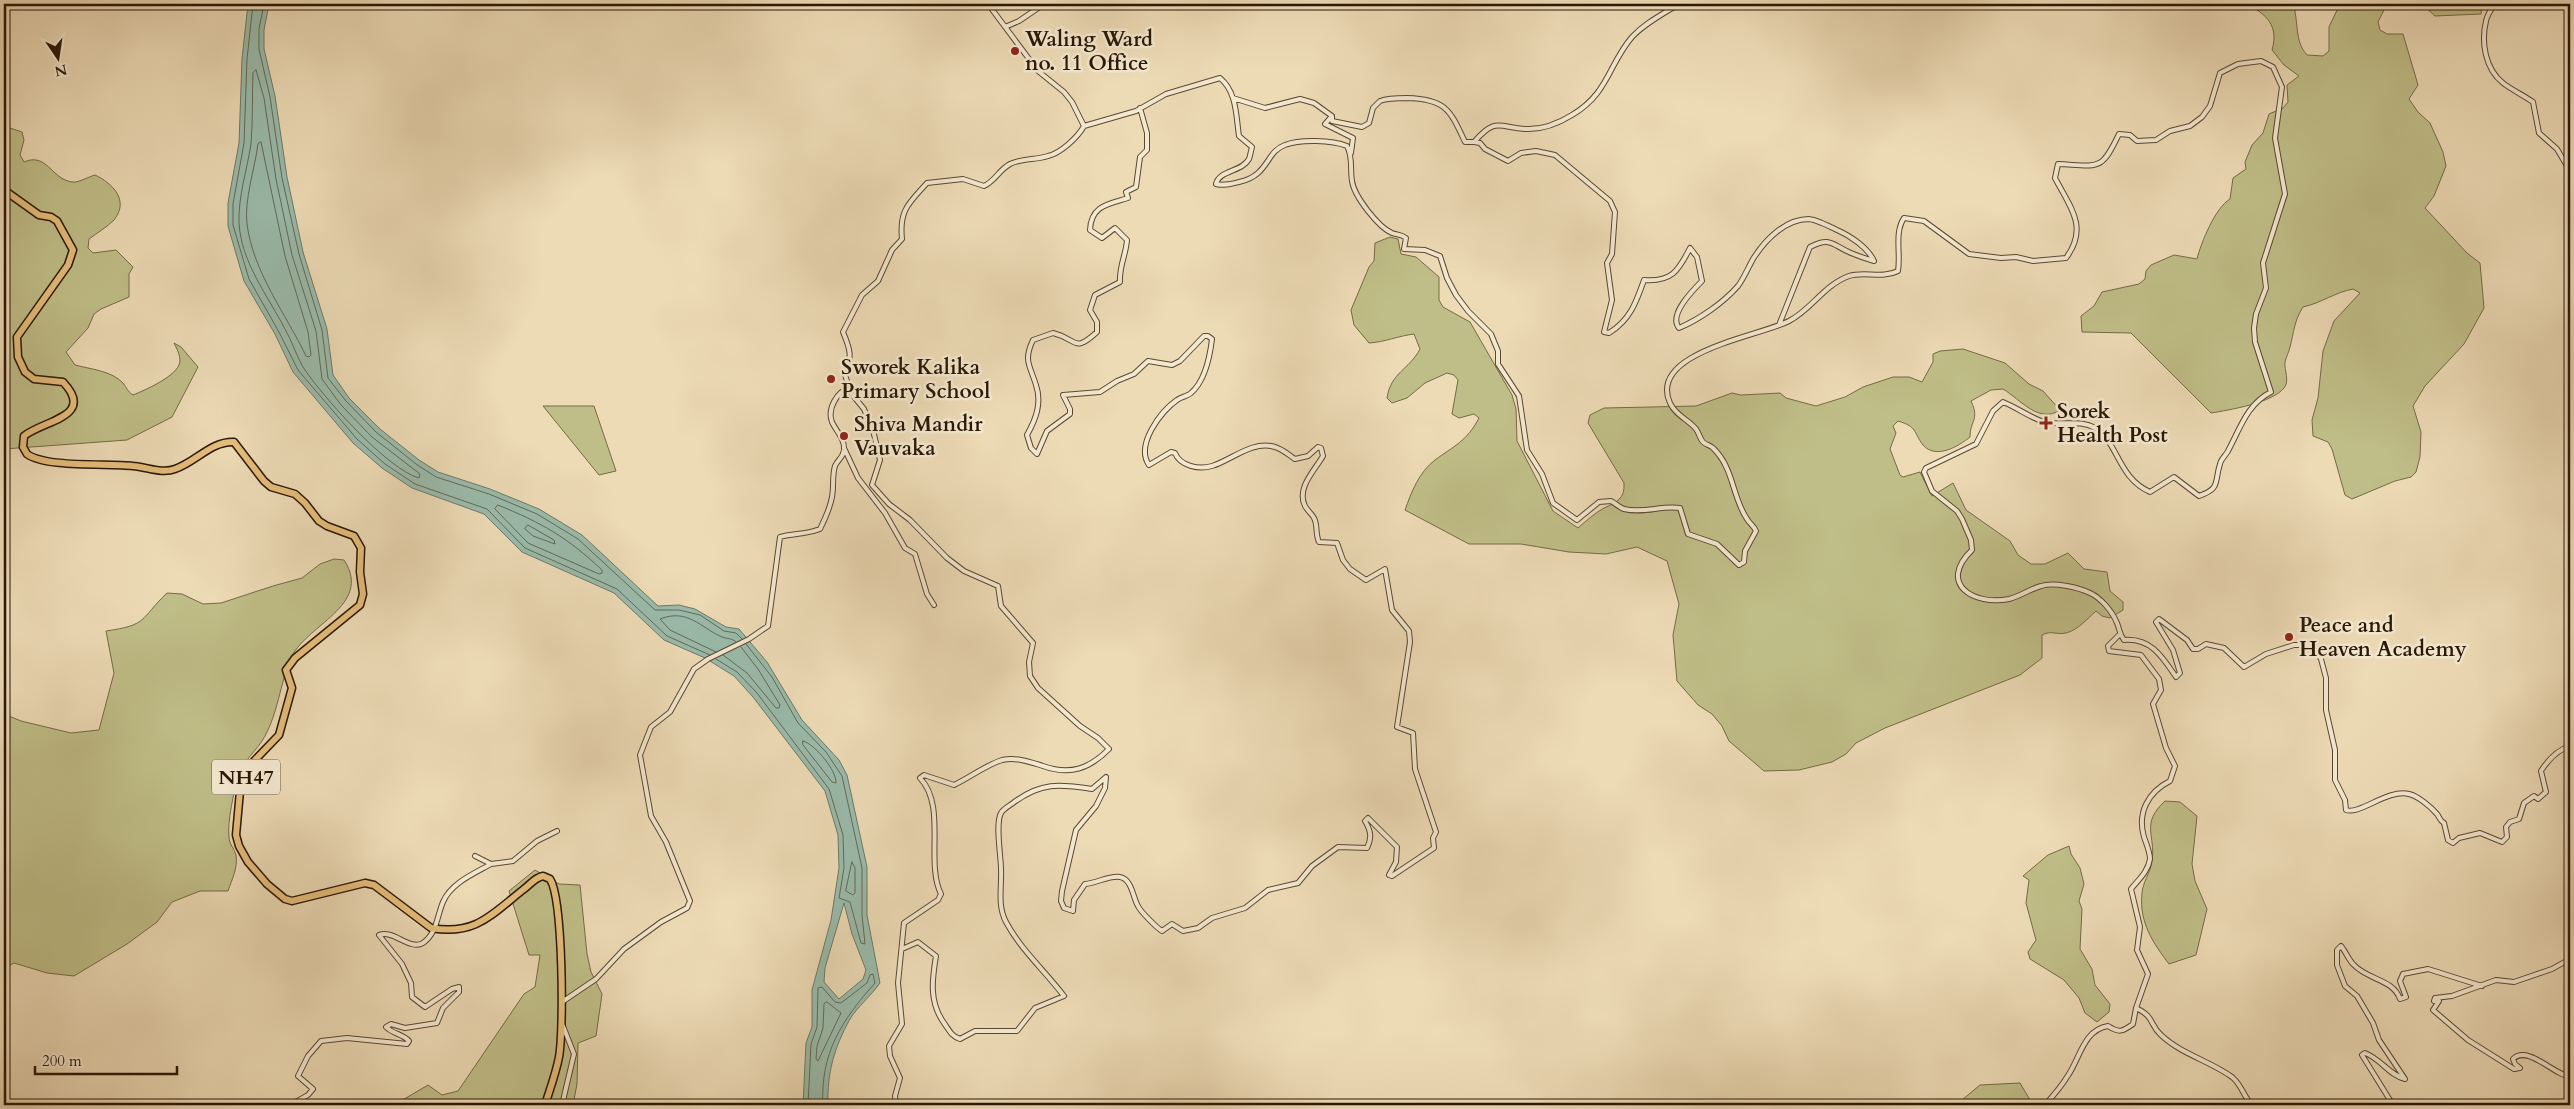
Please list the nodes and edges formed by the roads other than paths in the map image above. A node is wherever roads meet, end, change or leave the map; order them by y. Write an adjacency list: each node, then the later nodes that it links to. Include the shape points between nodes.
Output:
1 (988, 4): 5 (street)
2 (1044, 4): 5 (street)
3 (1679, 4): 10 (street, via 1647,24 1632,38 1603,89 1572,115 1547,126 1525,129 1493,125)
4 (2494, 4): 12 (street, via 2486,20 2484,36 2488,63 2502,82 2533,102 2539,133 2557,149)
5 (1005, 27): 9 (street, via 1038,71 1072,102)
6 (1234, 98): 7 (street, via 1227,83 1220,78 1166,94); 8 (street, via 1265,108 1300,99 1314,103); 11 (street, via 1239,136 1252,147 1248,161 1221,176 1216,184 1223,186 1251,179 1285,145 1330,141 1347,146)
7 (1140, 108): 9 (street); 24 (street, via 1148,133 1147,150 1140,157 1136,187 1126,192 1128,198 1100,208 1090,224 1090,230 1102,238 1115,228 1127,240 1119,270 1120,282 1095,295 1090,310 1097,322 1097,332 1083,344 1077,345 1052,333 1033,340 1026,361 1037,386 1037,417 1028,435 1031,448 1037,454 1047,431 1070,414 1063,396 1100,392 1134,374 1148,361 1172,365 1204,336 1212,340 1200,380 1191,393 1162,412 1150,431 1146,448 1149,465 1171,452 1183,464 1211,466 1250,448 1274,446 1295,459 1321,448 1323,456 1304,484 1302,495 1315,520 1317,538 1319,542 1337,543 1350,569 1366,580 1385,569 1392,610 1409,631 1397,727 1413,733 1415,769 1436,832 1434,848 1389,875 1396,862 1396,847 1368,818 1365,821 1371,830 1371,840 1367,848 1338,847 1312,866 1298,883 1268,890 1245,908 1212,918 1198,928 1182,931 1172,924 1162,931 1138,908 1127,881 1120,877 1085,884 1074,900 1073,911 1064,908 1062,891 1076,830 1096,806 1105,788 1106,777 1092,789 1045,785 1002,812 999,822 999,898 1004,920 1022,948 1064,996 1035,1008 1017,1031 975,1031 960,1039 954,1037 936,1012 931,987 936,956 918,942)
8 (1332, 117): 10 (street, via 1332,121 1362,127 1369,123 1375,105 1383,100 1427,100 1441,105 1456,120 1465,142); 11 (street, via 1326,124 1354,138)
9 (1084, 126): 15 (street, via 1074,139 1049,156 1013,162 984,186 963,180 927,183 911,200 900,223 902,239 892,250 878,281 862,295 843,332 851,359 845,375)
10 (1474, 142): 14 (street, via 1508,160 1521,153 1536,151 1555,155 1610,201 1615,212 1612,254 1607,263 1612,300 1604,332 1609,333 1622,325 1632,311 1644,280 1659,281 1672,276 1690,248 1698,257 1702,281 1678,313 1676,322 1680,328 1729,294 1767,241 1790,221 1810,219 1829,227 1848,236 1872,256 1874,261 1850,253 1831,241 1810,247)
11 (1351, 153): 14 (street, via 1352,185 1363,206 1384,228 1406,238 1404,249 1426,250 1440,256 1446,278 1456,295 1491,334 1498,351 1498,364 1519,396 1527,450 1542,474 1552,503 1577,520 1599,502 1611,501 1622,509 1637,511 1680,508 1688,534 1717,544 1739,565 1744,562 1745,551 1756,531 1754,526 1747,519 1727,469 1712,447 1702,441 1697,430 1678,416 1669,402 1668,390 1672,373 1694,355)
12 (2570, 171)
13 (4, 190): 23 (highway, NH47, via 39,215 57,221 73,250 68,266 17,337 17,347 25,372 34,379 63,382 73,394 75,403 72,411 64,417 24,436 23,447 27,454 56,462 164,471 183,466 224,442 234,442 271,487 295,494 319,521 348,532 361,548 363,594 360,605 295,658 286,670 292,688 291,698 279,735 254,760 240,791 236,835 248,862 285,899 298,901 365,883 374,885 415,918)
14 (1780, 326): 18 (street, via 1831,285 1851,276 1890,275 1898,271 1899,226 1904,218 1924,221 1969,254 2033,261 2066,258 2073,248 2077,227 2071,207 2054,178 2058,164 2086,167 2104,161 2120,134 2130,134 2137,141 2156,140 2170,130 2190,126 2210,106 2220,73 2238,64 2261,61 2273,67 2282,87 2276,138 2285,194 2263,263 2266,288 2254,328 2255,342 2271,392 2254,403 2240,426 2220,462 2217,484 2211,492 2199,496 2174,476 2150,492 2143,489 2122,468 2095,428 2045,422 2003,402 1993,411 1976,444 1926,468 1924,472 1932,491 1957,511 1971,540 1972,550 1963,559 1957,573 1960,586 1975,598 1991,600 2025,594 2042,585 2070,587 2092,594 2112,614)
15 (850, 388): 16 (street, via 843,390 831,411 831,420); 24 (street, via 873,430 880,460 872,485 947,558 998,586 1000,606 1034,643 1029,662 1030,676 1038,688 1109,748 1095,763 1072,770 1046,768 1024,760 1002,760 954,785 924,775 920,778 926,785 931,804 936,837 935,882 941,894 938,900 904,922)
16 (844, 448): 17 (street, via 858,478 881,507 905,548 915,554 927,594); 27 (street, via 843,458 835,465 832,497 820,529 801,536 780,537 768,626 694,669 670,712 651,727 640,755 650,816 666,842 684,883 690,901 687,908 624,949 596,979)
17 (934, 605)
18 (2119, 634): 19 (street, via 2124,640 2138,639 2148,643 2176,676 2180,673 2178,665 2156,622 2159,619 2187,640 2193,649 2206,644 2224,648 2244,667 2294,645 2307,645 2315,650 2326,678 2326,710 2334,750 2335,780 2345,800 2346,810 2355,812 2397,793 2410,794 2436,813 2444,823 2448,840 2453,843 2459,838 2480,833 2502,842 2507,837 2506,827 2510,822 2519,820 2524,803 2534,796 2538,799 2546,792 2541,771 2545,765 2560,750); 28 (street, via 2108,646 2109,651 2141,654 2159,679 2161,690 2153,704 2175,766 2170,781 2144,803 2141,828 2150,857 2147,870 2130,889 2140,926 2137,950 2148,974)
19 (2570, 746)
20 (558, 831): 22 (street, via 513,861)
21 (475, 856): 22 (street)
22 (491, 864): 23 (street, via 461,881 448,895)
23 (436, 929): 27 (highway, via 466,928 484,921 506,906 533,880 547,876 555,891); 31 (street, via 423,943 416,945 391,935 379,935 402,964 411,983 412,997 425,1007 459,988 443,1008 437,1022 405,1028 391,1024 386,1027 391,1033 406,1038 407,1044 347,1038 320,1041 298,1076 313,1088 308,1095)
24 (902, 949): 34 (street, via 898,983 902,1024 889,1046 900,1078)
25 (2570, 959): 26 (street, via 2514,982 2496,980)
26 (2482, 986): 30 (street, via 2435,998 2434,1001 2439,1001 2433,1010 2468,1040 2514,1068 2520,1068 2513,1059 2522,1055); 37 (street, via 2428,968 2419,969 2403,974 2400,981 2406,997 2400,999 2390,985 2356,968 2341,946 2337,950 2337,965 2346,986 2357,996 2379,1040 2405,1079 2396,1077 2371,1056 2362,1055)
27 (562, 1002): 29 (highway)
28 (2136, 1008): 35 (street, via 2132,1024 2123,1031 2100,1027 2088,1037 2068,1075); 36 (street, via 2148,1014 2160,1034 2172,1043 2233,1078 2242,1086)
29 (561, 1022): 32 (highway, via 559,1056); 33 (street, via 574,1054)
30 (2570, 1076)
31 (290, 1105)
32 (545, 1105)
33 (562, 1105)
34 (896, 1105)
35 (2045, 1105)
36 (2252, 1105)
37 (2393, 1105)

